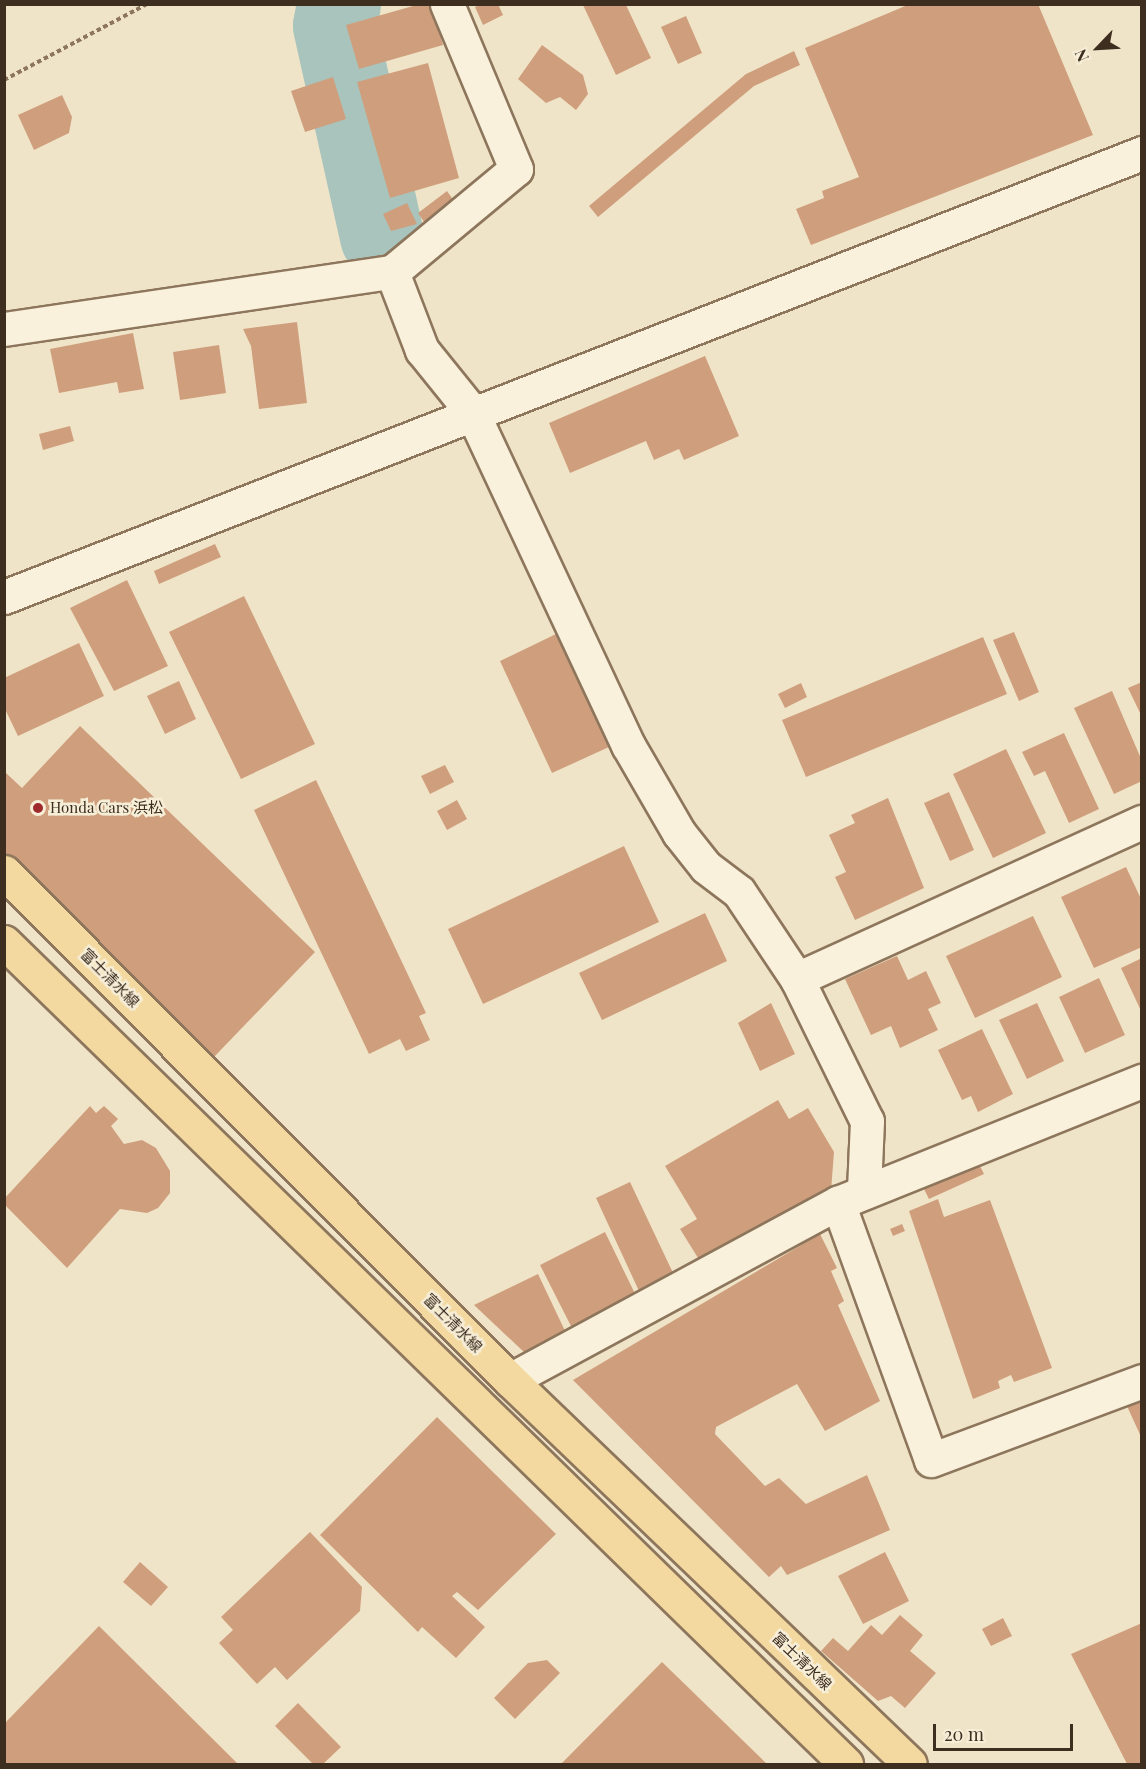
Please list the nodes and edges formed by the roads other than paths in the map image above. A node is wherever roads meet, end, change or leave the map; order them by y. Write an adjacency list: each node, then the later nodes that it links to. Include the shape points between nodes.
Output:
1 (447, 4): 3 (street, via 516,169)
2 (1142, 153): 5 (street)
3 (392, 272): 4 (street); 5 (street, via 422,350)
4 (4, 329)
5 (472, 412): 6 (street); 10 (street, via 633,755 679,833 706,867 739,892)
6 (4, 597)
7 (1142, 822): 10 (street)
8 (4, 872): 13 (main road, 富士清水線)
9 (4, 942): 15 (main road)
10 (797, 979): 12 (street, via 867,1121)
11 (1142, 1081): 12 (street)
12 (851, 1197): 13 (street); 14 (street, via 931,1460)
13 (510, 1380): 16 (main road, 富士清水線)
14 (1142, 1381)
15 (846, 1764)
16 (910, 1764)

